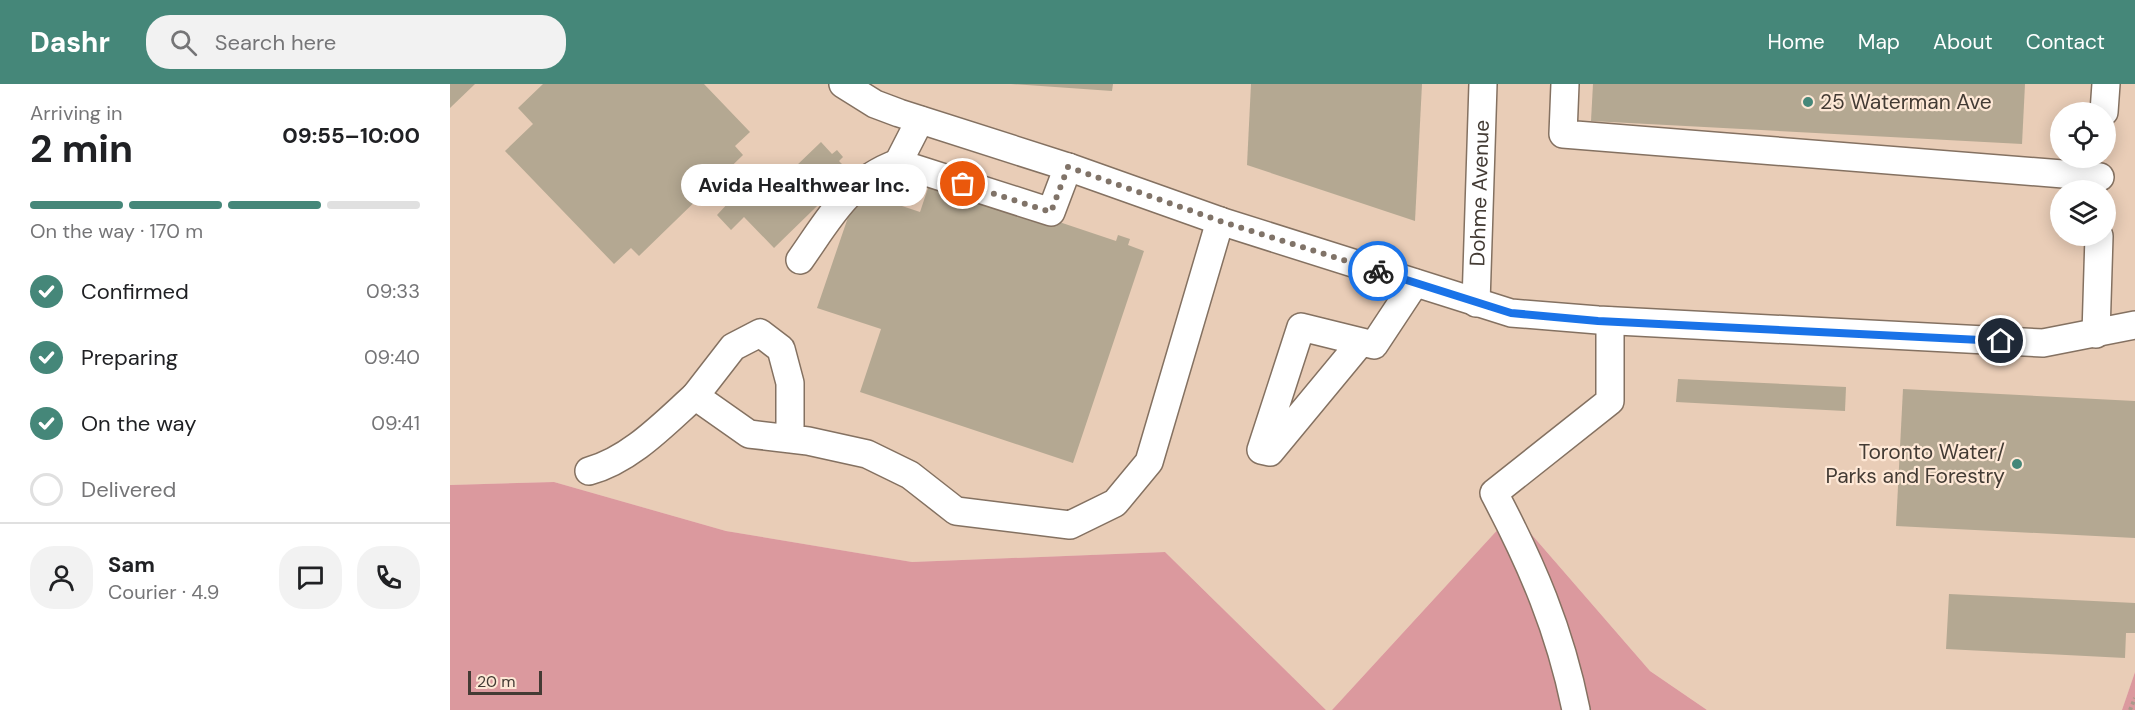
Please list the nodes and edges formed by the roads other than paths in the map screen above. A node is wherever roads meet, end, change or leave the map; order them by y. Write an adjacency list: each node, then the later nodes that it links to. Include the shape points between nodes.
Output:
1 (843, 84): 6 (street, via 875,105)
2 (1484, 84): 14 (street, Dohme Avenue)
3 (1565, 84): 9 (street, via 1563,134)
4 (2106, 84): 5 (street)
5 (2105, 102)
6 (920, 120): 7 (street); 8 (street)
7 (898, 163): 8 (street, via 1051,212); 12 (street, via 878,170 849,191)
8 (1068, 167): 10 (street)
9 (2101, 175)
10 (1220, 221): 13 (street); 20 (street, via 1149,462 1115,503 1070,525 956,511 910,475 867,454)
11 (2099, 246): 17 (street)
12 (800, 260)
13 (1415, 283): 14 (street); 18 (street, via 1374,345)
14 (1476, 303): 15 (street, via 1511,313)
15 (1610, 321): 17 (street, via 2043,343); 22 (street, via 1610,401 1494,493 1530,561 1558,636)
16 (2135, 326): 17 (street)
17 (2096, 334)
18 (1362, 342): 18 (street, via 1301,327 1261,450 1270,452)
19 (695, 396): 20 (street, via 749,434); 20 (street, via 733,347 760,333 781,348 790,383); 21 (street, via 659,429 608,466)
20 (790, 439)
21 (589, 471)
22 (1575, 710)

